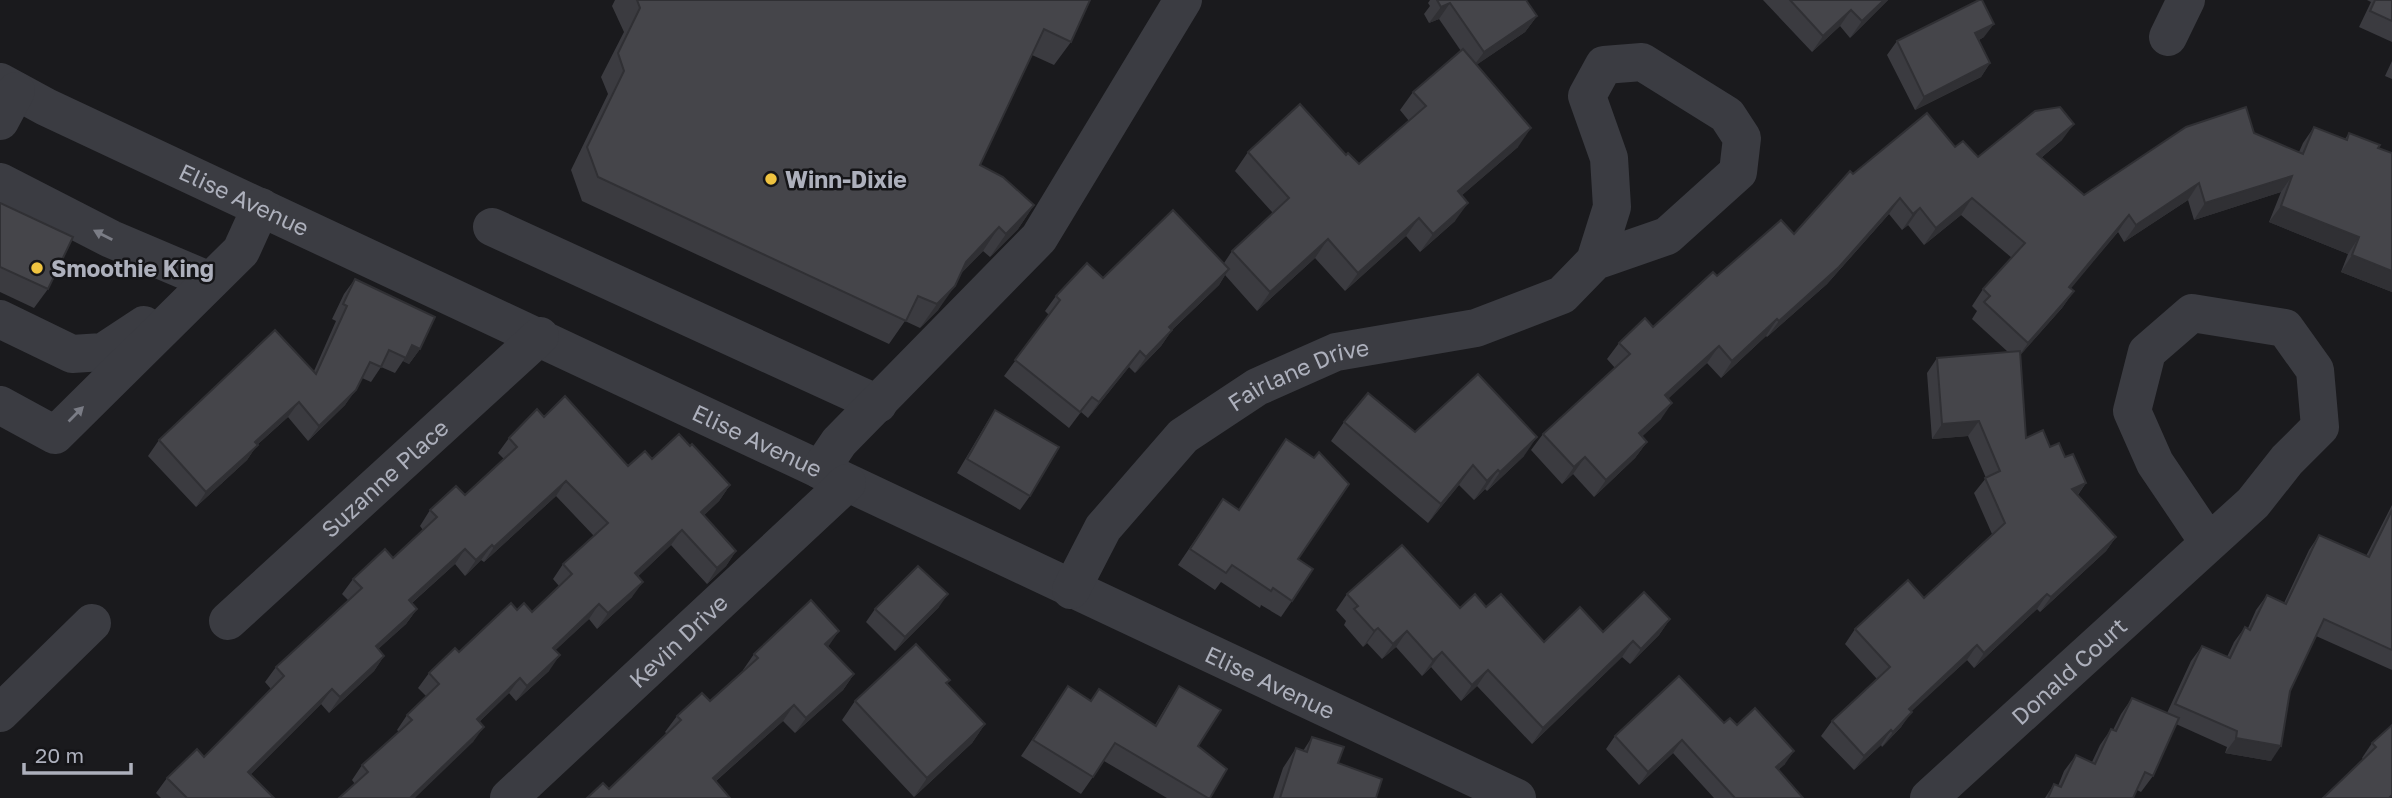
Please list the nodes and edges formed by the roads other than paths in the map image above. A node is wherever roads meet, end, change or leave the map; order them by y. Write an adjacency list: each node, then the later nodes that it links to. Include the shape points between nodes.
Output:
1 (1183, 0): 12 (street, Kevin Drive, via 1038,238)
2 (2186, 0): 3 (street)
3 (2168, 37)
4 (5, 98): 6 (street, Elise Avenue, via 46,107)
5 (0, 182): 9 (street, one-way to 5, via 111,239)
6 (261, 207): 9 (street, via 241,251); 11 (street, Elise Avenue)
7 (492, 227): 12 (street)
8 (1595, 261): 8 (street, Fairlane Drive, via 1667,236 1738,172 1742,138 1727,115 1642,62 1604,65 1587,96 1609,158 1612,207); 16 (street, Fairlane Drive, via 1562,295 1476,328 1336,352 1257,387 1183,436 1103,528)
9 (210, 281): 10 (street, via 103,352 72,354); 13 (street, one-way to 9, via 55,435)
10 (0, 318)
11 (540, 336): 14 (street, Elise Avenue); 17 (street, Suzanne Place)
12 (878, 404): 14 (street, Kevin Drive, via 839,442)
13 (0, 405)
14 (834, 477): 16 (street, Elise Avenue); 21 (street, Kevin Drive)
15 (2210, 542): 15 (street, Donald Court, via 2253,503 2320,426 2315,370 2285,328 2192,313 2147,352 2132,411 2155,463); 22 (street, Donald Court)
16 (1071, 590): 20 (street, Elise Avenue)
17 (228, 621)
18 (92, 624): 19 (street)
19 (0, 713)
20 (1491, 793)
21 (509, 798)
22 (1929, 798)

